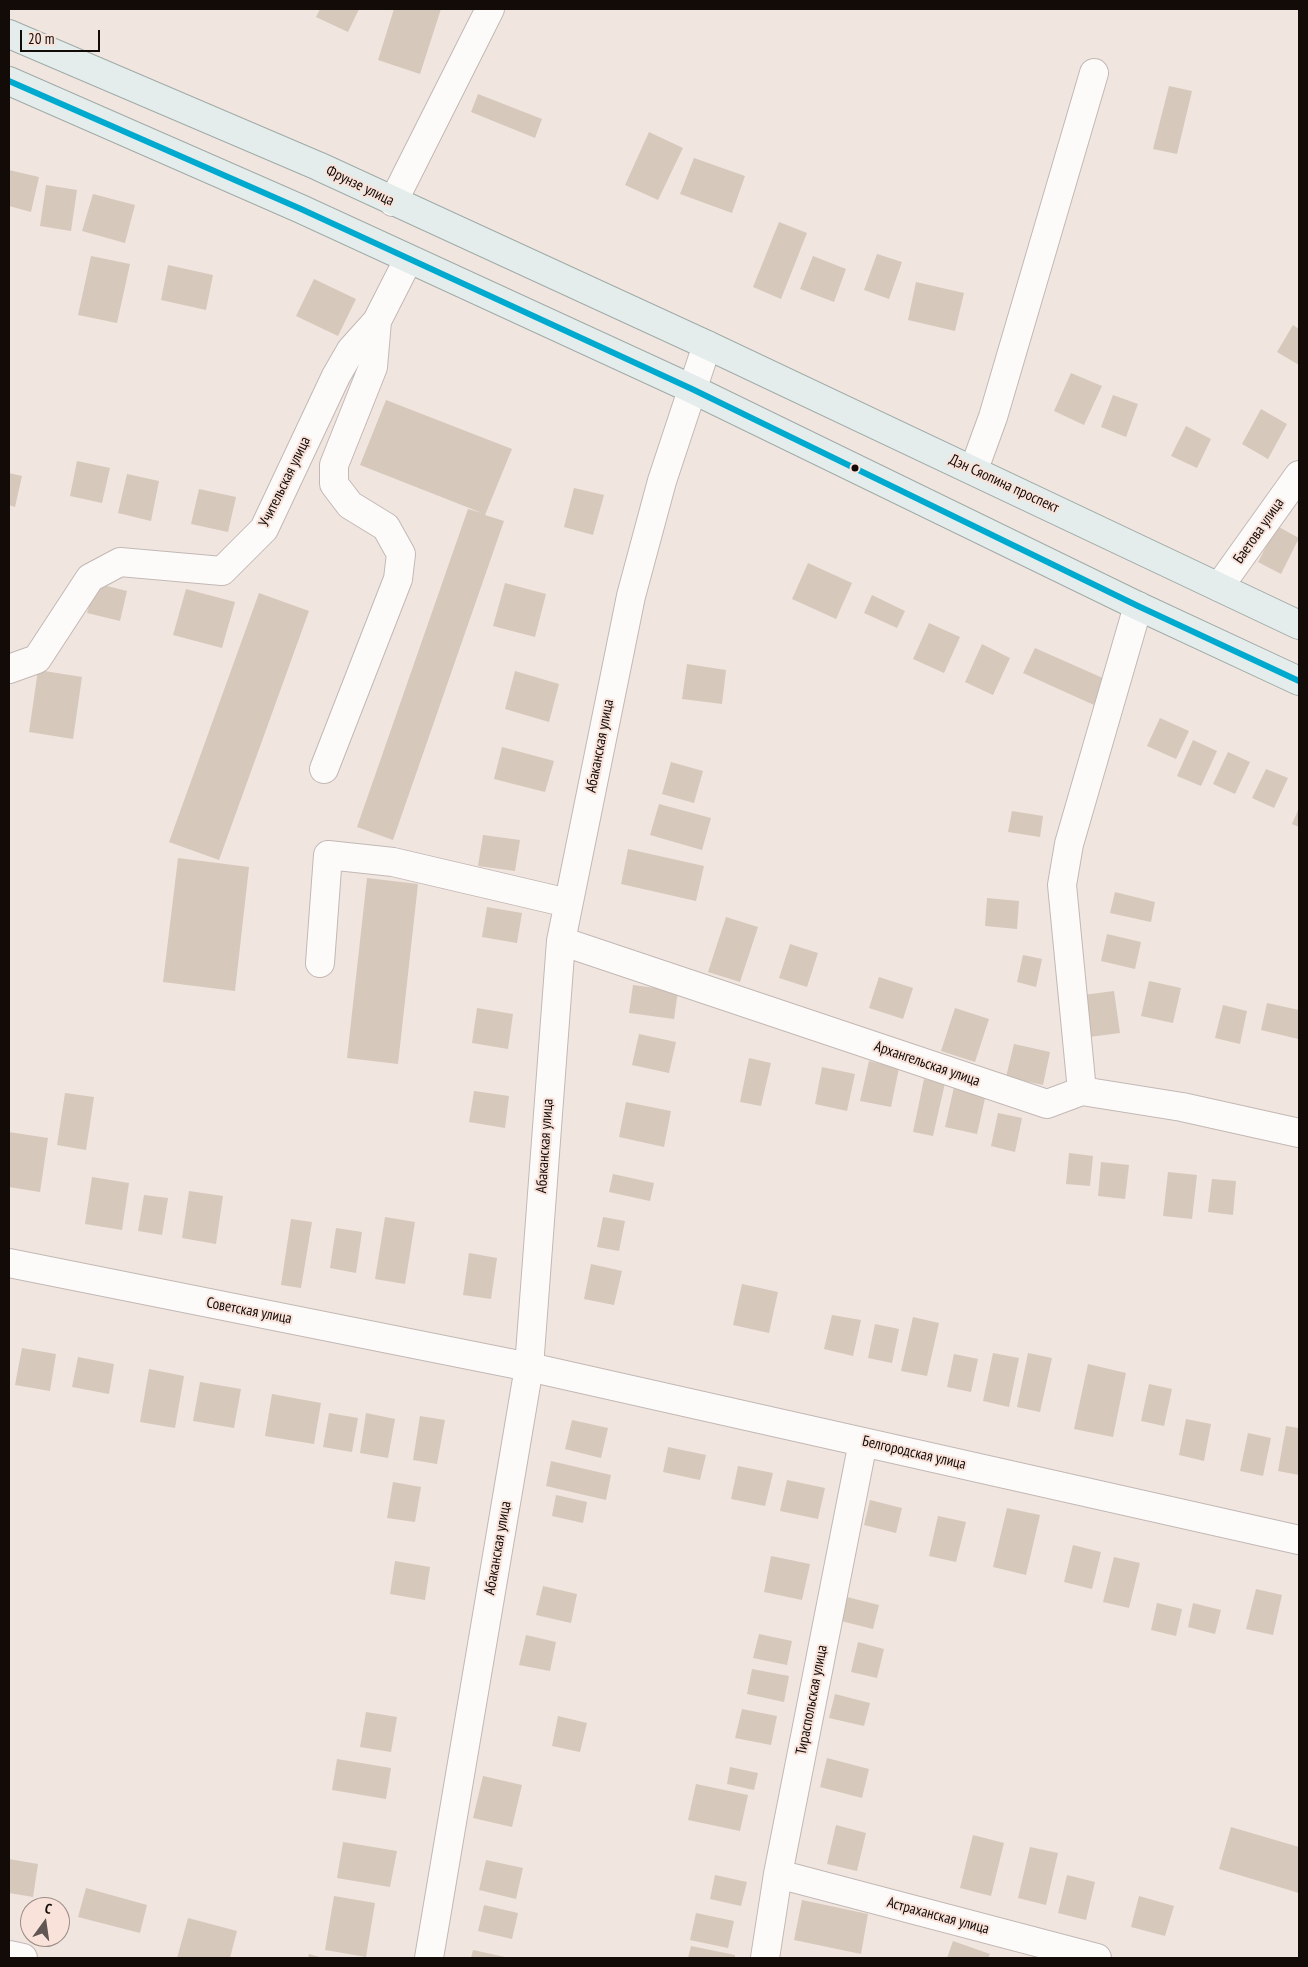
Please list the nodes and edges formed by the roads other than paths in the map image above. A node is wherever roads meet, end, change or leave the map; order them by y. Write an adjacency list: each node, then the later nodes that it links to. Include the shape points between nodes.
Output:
1 (490, 9): 5 (street)
2 (9, 34): 5 (main road, Фрунзе улица, via 310,162)
3 (1094, 73): 10 (street, via 993,417)
4 (9, 81): 6 (main road, via 302,209)
5 (393, 202): 8 (main road, Фрунзе улица)
6 (408, 260): 7 (street, Учительская улица); 9 (main road)
7 (377, 321): 15 (street, Учительская улица, via 351,350 336,376 264,529 222,571 120,562 90,578 37,660); 17 (street, via 373,368 334,465 334,484 350,505 386,527 401,554 398,579)
8 (707, 345): 9 (street, Абаканская улица); 10 (main road, Дэн Сяопина проспект)
9 (692, 389): 13 (main road); 18 (street, Абаканская улица, via 630,596)
10 (974, 470): 12 (main road, Дэн Сяопина проспект)
11 (1299, 475): 12 (street, Баетова улица)
12 (1219, 587): 14 (main road, Дэн Сяопина проспект)
13 (1138, 606): 16 (main road); 21 (street, via 1069,844 1062,885)
14 (1299, 625)
15 (9, 669)
16 (1299, 681)
17 (324, 769)
18 (568, 903): 19 (street, Абаканская улица); 20 (street, via 392,862 328,854)
19 (560, 941): 21 (street, Архангельская улица, via 1047,1104); 24 (street, Абаканская улица)
20 (320, 963)
21 (1082, 1091): 22 (street, Архангельская улица, via 1182,1107)
22 (1299, 1133)
23 (9, 1263): 24 (street, Советская улица)
24 (529, 1367): 25 (street, Белгородская улица); 30 (street, Абаканская улица)
25 (863, 1442): 26 (street, Белгородская улица); 27 (street, Тираспольская улица)
26 (1299, 1540)
27 (778, 1874): 31 (street, Тираспольская улица); 32 (street, Астраханская улица)
28 (9, 1955): 29 (street)
29 (23, 1958)
30 (429, 1958)
31 (765, 1958)
32 (1097, 1958)

